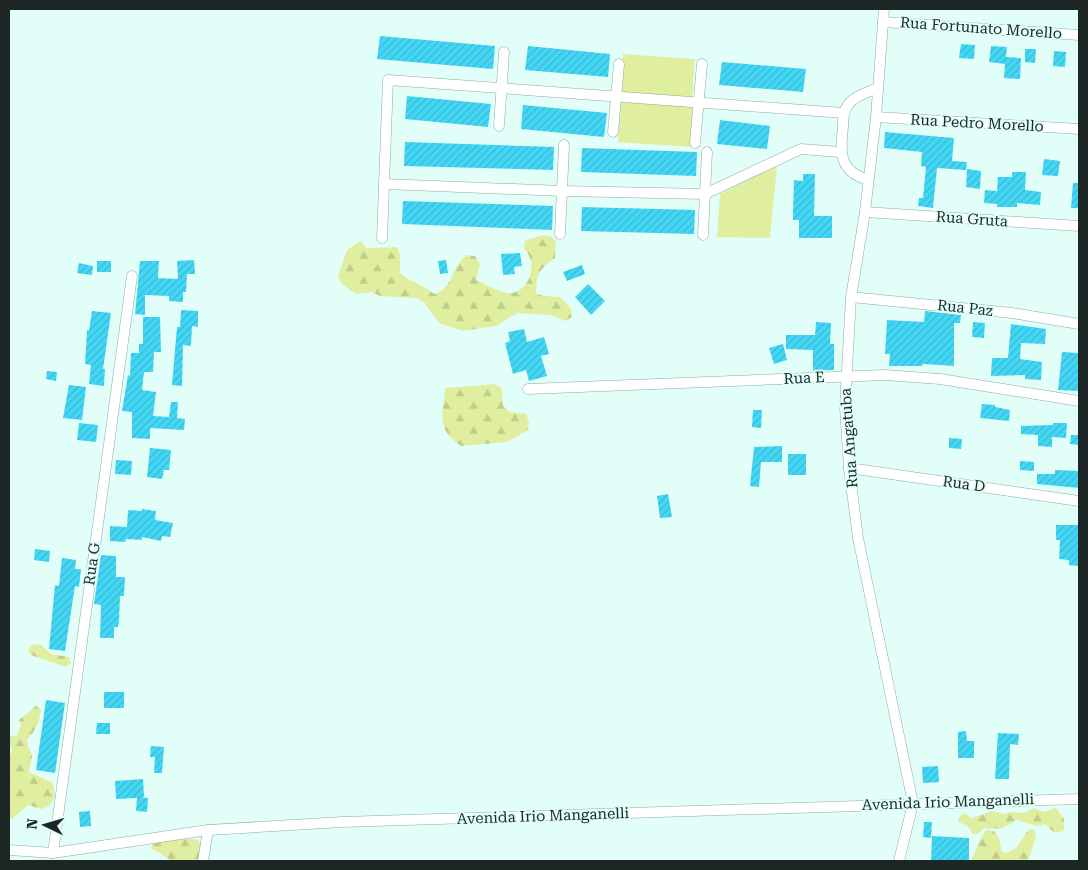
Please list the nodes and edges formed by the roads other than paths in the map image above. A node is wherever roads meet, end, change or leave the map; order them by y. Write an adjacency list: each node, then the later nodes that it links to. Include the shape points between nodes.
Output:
1 (884, 9): 2 (street, Rua Angatuba)
2 (883, 22): 3 (street, Rua Fortunato Morello); 7 (street, Rua Angatuba)
3 (1079, 35)
4 (504, 52): 8 (street)
5 (619, 64): 9 (street)
6 (702, 64): 10 (street)
7 (878, 88): 11 (street, via 852,100); 12 (street, Rua Angatuba)
8 (503, 89): 9 (street); 13 (street); 21 (street, via 388,80)
9 (617, 98): 10 (street); 15 (street)
10 (699, 102): 11 (street); 16 (street)
11 (844, 113): 19 (street)
12 (876, 117): 14 (street, Rua Pedro Morello); 20 (street, Rua Angatuba)
13 (499, 126)
14 (1079, 129)
15 (613, 132)
16 (695, 143)
17 (564, 145): 22 (street)
18 (708, 152): 23 (street)
19 (840, 152): 20 (street, via 848,167); 23 (street, via 801,148)
20 (868, 180): 24 (street, Rua Angatuba)
21 (384, 184): 22 (street); 28 (street)
22 (563, 192): 23 (street); 26 (street)
23 (705, 194): 27 (street)
24 (865, 212): 25 (street, Rua Gruta); 30 (street, Rua Angatuba)
25 (1079, 226)
26 (560, 234)
27 (703, 235)
28 (382, 238)
29 (132, 276): 41 (street, Rua G)
30 (851, 297): 31 (street, Rua Paz, via 1012,313); 32 (street, Rua Angatuba)
31 (1079, 324)
32 (846, 375): 33 (street, Rua E); 34 (street, Rua E, via 940,379); 35 (street, Rua Angatuba)
33 (528, 388)
34 (1079, 401)
35 (849, 468): 36 (street, Rua D); 38 (street, Rua Angatuba, via 858,538)
36 (1079, 501)
37 (1079, 799): 38 (street, Avenida Irio Manganelli)
38 (913, 803): 39 (street, Avenida Irio Manganelli, via 342,822); 43 (street, Rua Angatuba)
39 (208, 830): 41 (street, Avenida Irio Manganelli); 42 (street)
40 (9, 850): 41 (street, Avenida Irio Manganelli)
41 (52, 853)
42 (202, 861)
43 (899, 861)

